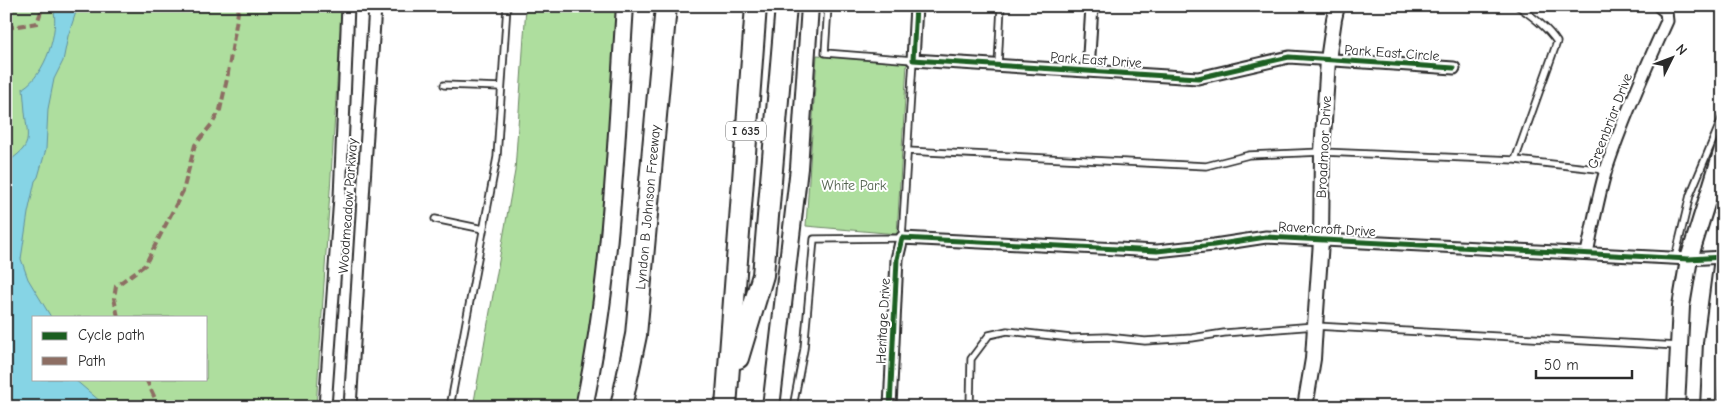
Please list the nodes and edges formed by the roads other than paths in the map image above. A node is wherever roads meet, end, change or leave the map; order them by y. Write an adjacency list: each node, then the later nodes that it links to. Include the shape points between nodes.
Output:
1 (348, 6): 39 (street, Woodmeadow Parkway, via 340,196)
2 (376, 6): 40 (street, Woodmeadow Parkway)
3 (507, 6): 22 (lane)
4 (625, 6): 42 (main road, via 608,248 600,320)
5 (666, 6): 43 (highway, Lyndon B Johnson Freeway, via 636,335)
6 (756, 6): 38 (highway, I 635)
7 (786, 6): 38 (highway, via 763,275)
8 (810, 6): 44 (main road, via 799,168)
9 (828, 6): 16 (lane, via 825,53)
10 (916, 6): 16 (street)
11 (1001, 6): 18 (lane)
12 (1092, 6): 20 (street)
13 (1338, 6): 17 (street, Broadmoor Drive)
14 (1518, 6): 27 (lane, via 1539,21 1557,42)
15 (1659, 6): 28 (street, Greenbriar Drive, via 1666,12 1667,21)
16 (913, 60): 18 (street, Park East Drive); 25 (lane)
17 (1328, 60): 19 (street, Park East Circle); 20 (street, Park East Drive, via 1289,57 1198,78); 26 (street, Broadmoor Drive)
18 (998, 66): 20 (street, Park East Drive)
19 (1454, 68)
20 (1088, 71)
21 (444, 85): 22 (lane)
22 (501, 87): 30 (lane, via 497,157)
23 (1723, 116): 34 (lane, via 1690,195)
24 (1723, 149): 34 (main road)
25 (907, 151): 26 (lane, via 1206,166 1249,155); 31 (lane)
26 (1322, 152): 27 (lane); 32 (street, Broadmoor Drive)
27 (1515, 160): 28 (lane)
28 (1606, 170): 33 (street, Greenbriar Drive)
29 (435, 219): 30 (lane)
30 (483, 229): 41 (lane)
31 (902, 238): 32 (street, Ravencroft Drive, via 1156,251 1266,237); 45 (lane, via 814,239 804,349); 46 (street, Heritage Drive, via 897,259)
32 (1321, 240): 33 (street, Ravencroft Drive); 36 (street, Broadmoor Drive)
33 (1587, 253): 34 (street, Ravencroft Drive)
34 (1682, 258): 35 (street, Ravencroft Drive); 37 (main road)
35 (1723, 258): 50 (main road)
36 (1315, 326): 37 (lane); 47 (lane, via 1145,341 1007,331 989,335 972,359); 48 (street, Broadmoor Drive)
37 (1678, 346): 49 (main road)
38 (727, 399)
39 (325, 407)
40 (350, 407)
41 (450, 407)
42 (584, 407)
43 (621, 407)
44 (771, 407)
45 (793, 407)
46 (890, 407)
47 (970, 407)
48 (1305, 407)
49 (1676, 407)
50 (1709, 407)

